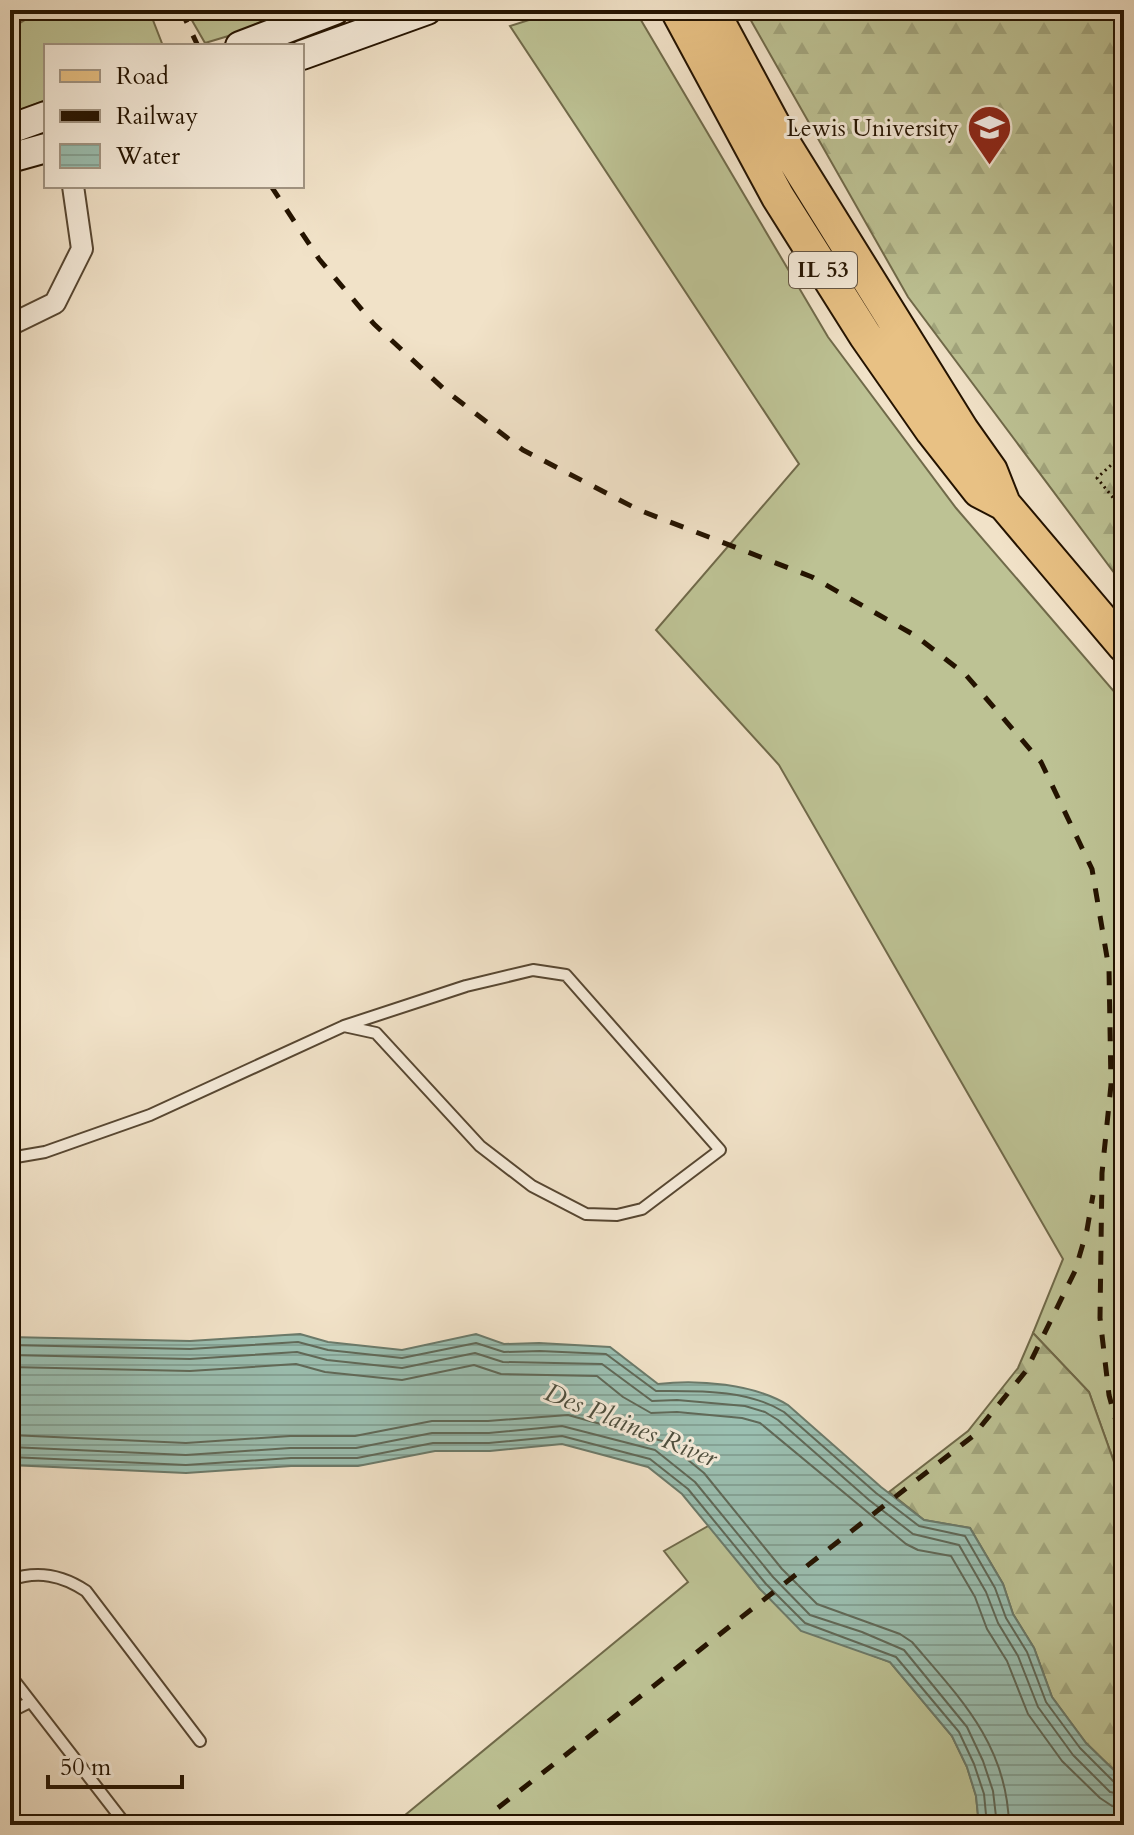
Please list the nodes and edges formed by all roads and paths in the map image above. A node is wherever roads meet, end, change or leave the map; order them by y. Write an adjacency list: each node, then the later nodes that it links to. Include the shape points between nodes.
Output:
1 (335, 10): 5 (main road)
2 (427, 10): 6 (main road)
3 (677, 10): 14 (main road, IL 53, via 771,186 865,335 979,491)
4 (712, 10): 14 (main road, IL 53, via 783,142 991,471)
5 (245, 44)
6 (304, 54)
7 (44, 117): 8 (main road)
8 (10, 129)
9 (44, 149): 10 (main road)
10 (10, 158)
11 (73, 188): 12 (street, via 82,249 55,303)
12 (10, 325)
13 (1124, 453): 15 (path, via 1097,478)
14 (1004, 504): 16 (main road, IL 53)
15 (1124, 511)
16 (1124, 646)
17 (344, 1026): 17 (lane, via 376,1033 480,1146 532,1186 586,1214 642,1209 720,1150 566,975 533,970 479,982); 18 (lane, via 150,1115 45,1152)
18 (10, 1158)
19 (10, 1580): 23 (lane, via 48,1574 86,1591)
20 (10, 1675): 21 (lane)
21 (30, 1702): 22 (lane); 24 (lane)
22 (10, 1712)
23 (200, 1741)
24 (126, 1825)

